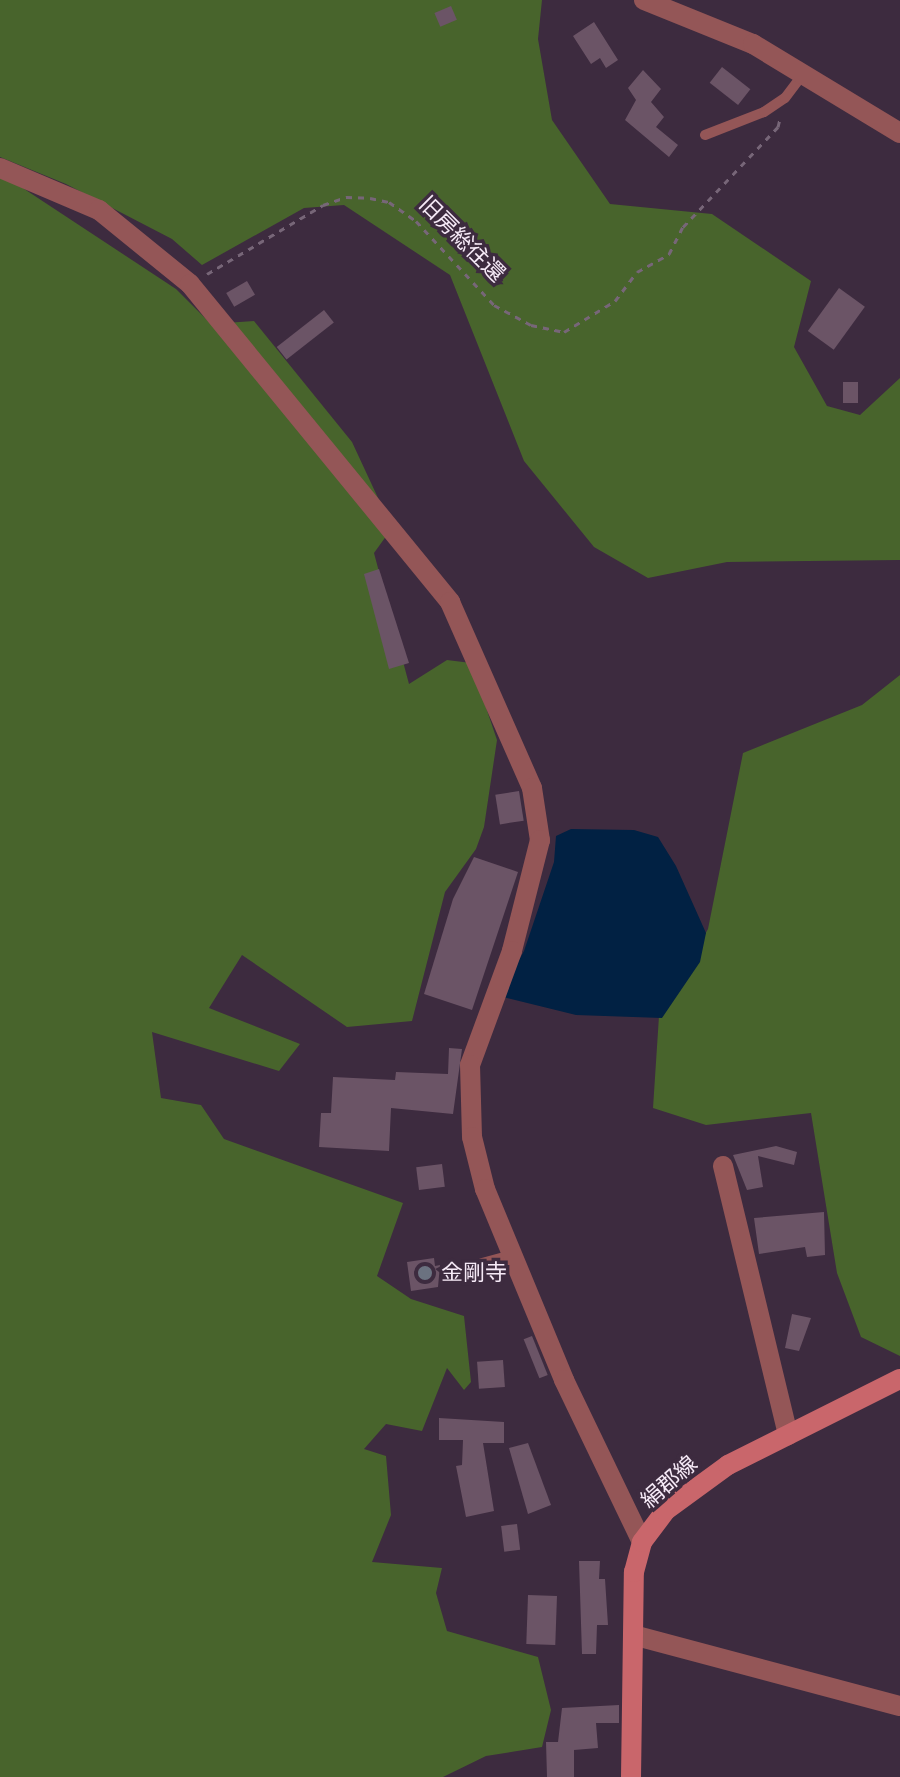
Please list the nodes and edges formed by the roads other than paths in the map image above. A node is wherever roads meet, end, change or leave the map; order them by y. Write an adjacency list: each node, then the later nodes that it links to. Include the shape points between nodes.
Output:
1 (644, 0): 2 (street, via 753,44)
2 (804, 73): 3 (street); 4 (lane, via 785,98 764,112)
3 (900, 133)
4 (705, 135)
5 (0, 168): 7 (street, via 99,210 190,284 450,602 532,788 537,854 467,1087 485,1189)
6 (723, 1166): 10 (street)
7 (512, 1255): 8 (lane); 11 (street, via 577,1412)
8 (482, 1263)
9 (900, 1379): 10 (main road, 絹郡線)
10 (788, 1435): 11 (main road, 絹郡線, via 691,1488)
11 (642, 1542): 12 (main road, 絹郡線, via 634,1572)
12 (633, 1635): 13 (street); 14 (main road, 絹郡線)
13 (900, 1706)
14 (631, 1777)

